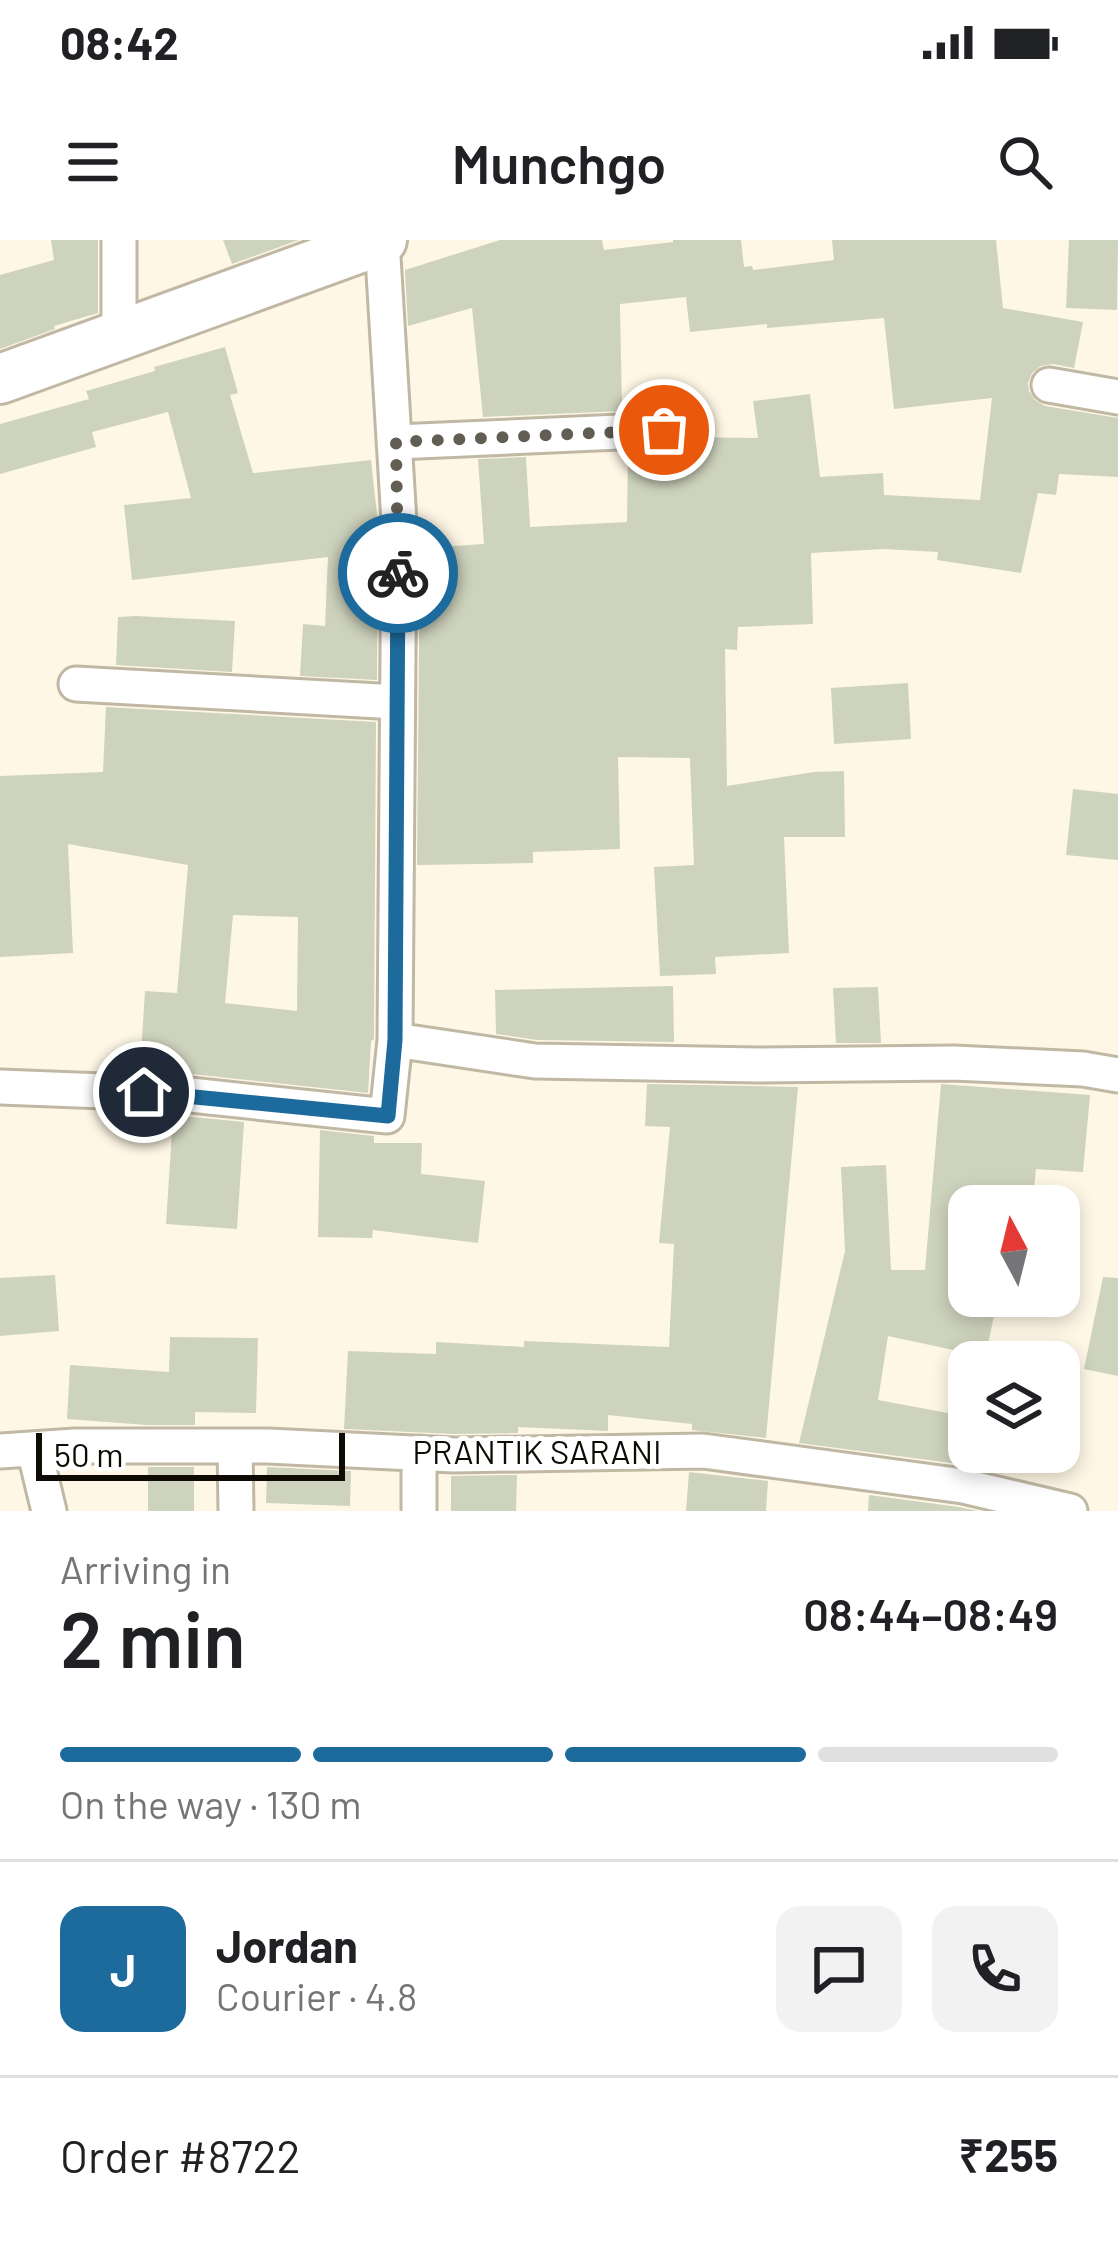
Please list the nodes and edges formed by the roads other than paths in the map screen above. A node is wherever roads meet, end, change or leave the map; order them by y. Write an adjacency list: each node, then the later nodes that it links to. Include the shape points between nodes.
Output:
1 (119, 240): 3 (street)
2 (382, 240): 3 (street); 8 (street)
3 (119, 336): 4 (street)
4 (0, 379)
5 (1049, 385): 6 (street)
6 (1118, 397)
7 (664, 430): 8 (street)
8 (396, 442): 10 (street)
9 (76, 684): 10 (street)
10 (398, 702): 11 (street)
11 (395, 1040): 12 (street, via 535,1061 954,1063); 13 (street, via 388,1116 181,1094)
12 (1118, 1076)
13 (0, 1087)
14 (235, 1446): 15 (street, PRANTIK SARANI); 16 (street, PRANTIK SARANI); 18 (street)
15 (17, 1450): 17 (street)
16 (418, 1453): 19 (street); 20 (street, PRANTIK SARANI, via 704,1451 963,1486)
17 (49, 1511)
18 (236, 1511)
19 (419, 1511)
20 (1070, 1511)

